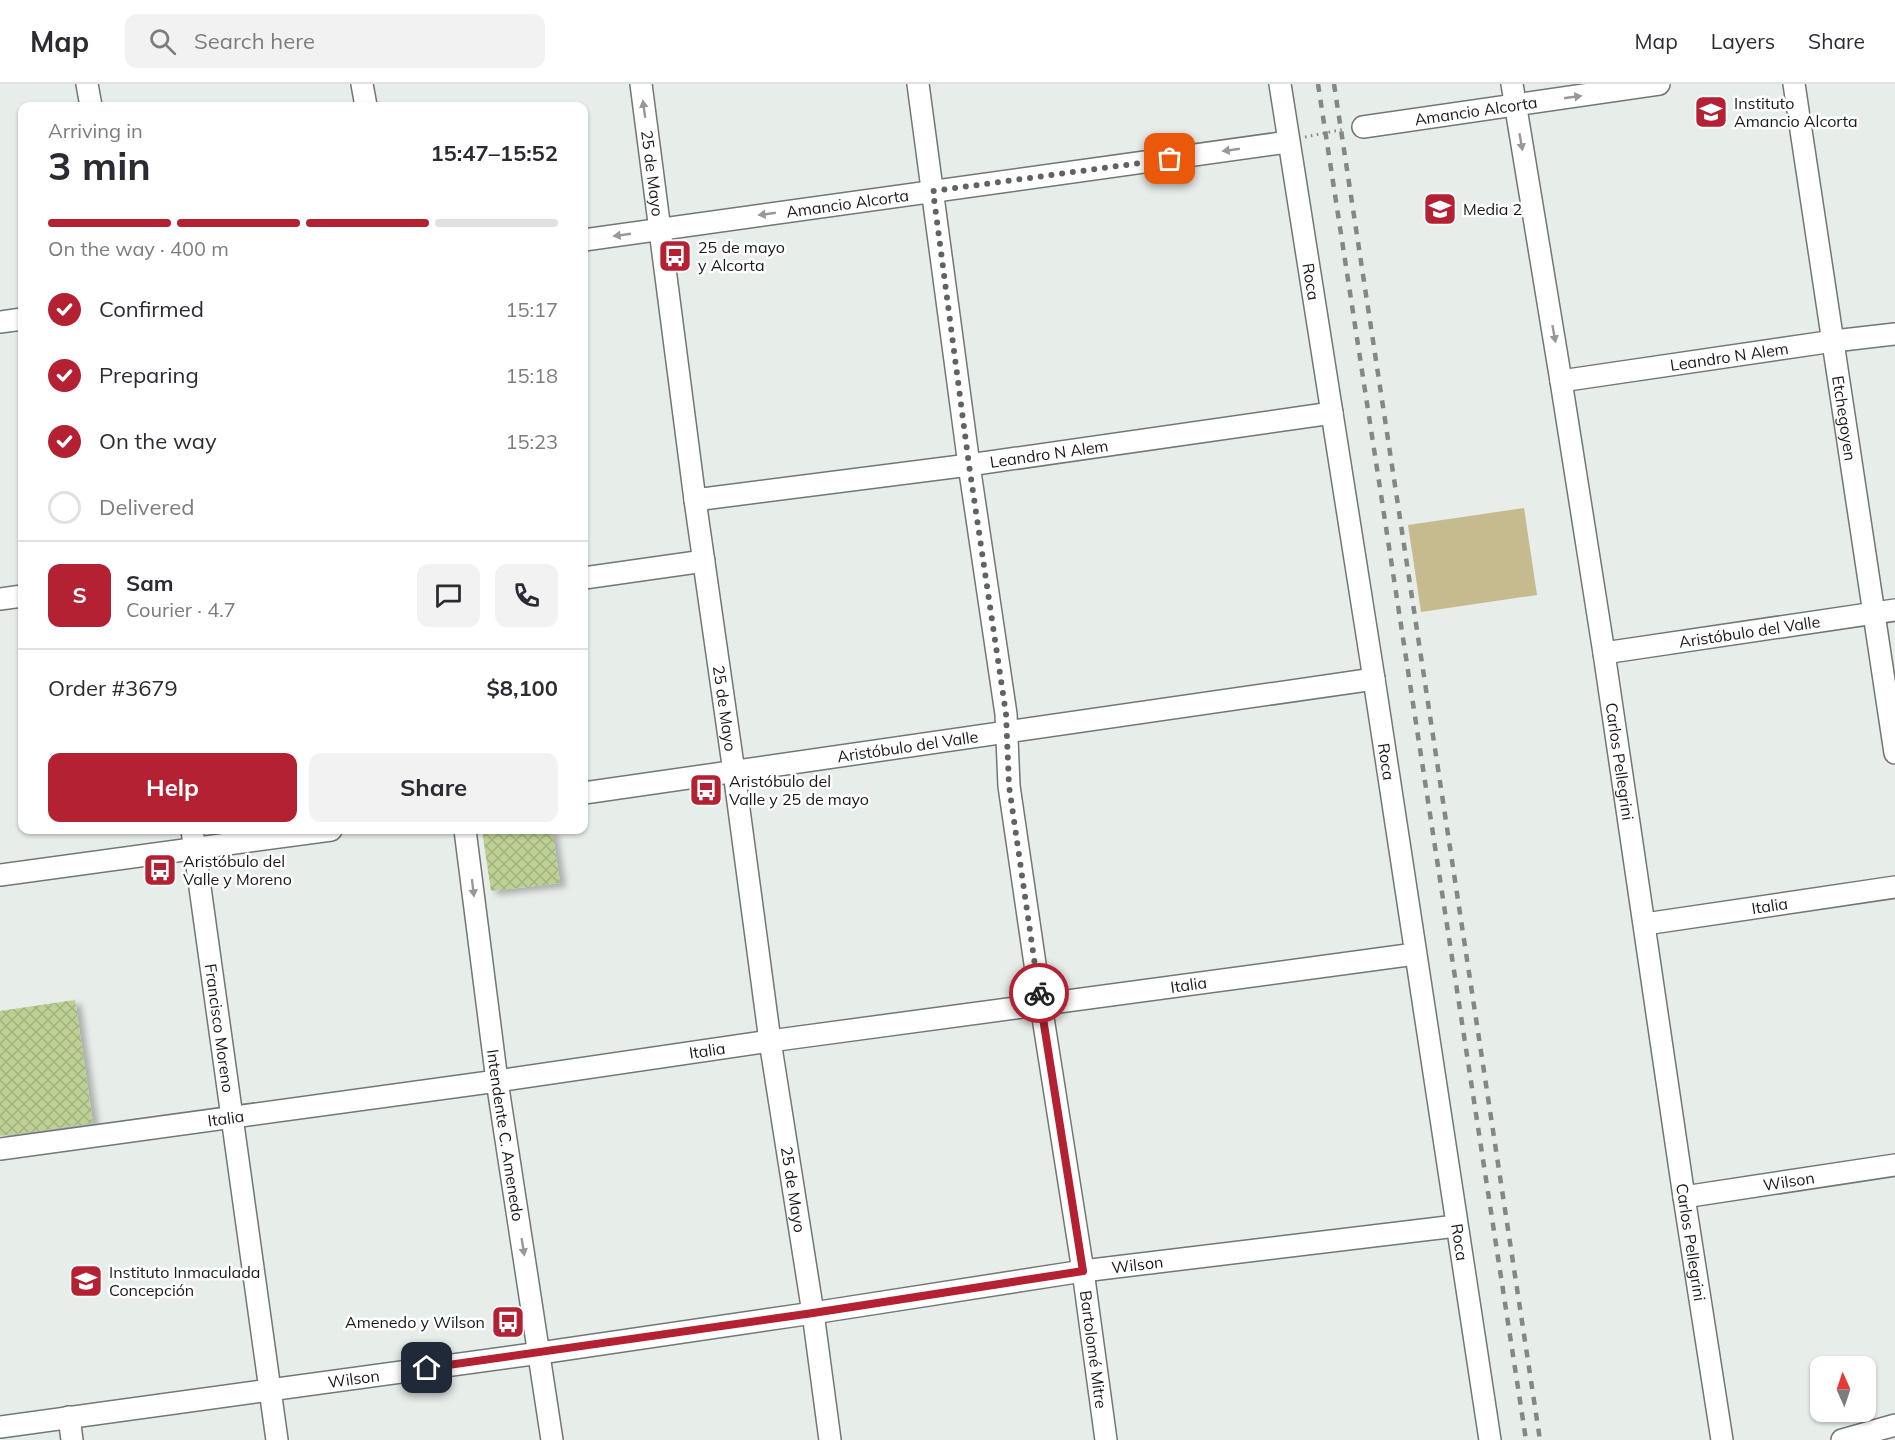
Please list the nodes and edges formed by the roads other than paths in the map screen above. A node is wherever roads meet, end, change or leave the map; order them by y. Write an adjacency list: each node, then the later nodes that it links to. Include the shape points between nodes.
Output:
1 (87, 84): 9 (street)
2 (362, 84): 10 (street)
3 (641, 84): 15 (street, 25 de Mayo, one-way to 3)
4 (918, 84): 14 (street, Bartolomé Mitre)
5 (1280, 84): 13 (street, Roca)
6 (1512, 84): 11 (street, Carlos Pellegrini)
7 (1659, 84): 11 (street, Amancio Alcorta, one-way to 7)
8 (1794, 84): 20 (street, Etchegoyen)
9 (90, 102)
10 (365, 102)
11 (1515, 105): 12 (street, Amancio Alcorta); 21 (street, Carlos Pellegrini, one-way to 21)
12 (1355, 128)
13 (1296, 140): 14 (street, Amancio Alcorta, one-way to 14); 22 (street, Roca)
14 (933, 191): 15 (street, Amancio Alcorta, one-way to 15); 23 (street, Bartolomé Mitre)
15 (661, 230): 16 (street, Amancio Alcorta, one-way to 16); 24 (street, 25 de Mayo)
16 (588, 239)
17 (18, 319): 18 (street)
18 (0, 322)
19 (1895, 334): 20 (street, Leandro N Alem)
20 (1834, 341): 21 (street, Leandro N Alem); 29 (street, Etchegoyen)
21 (1562, 381): 30 (street, Carlos Pellegrini)
22 (1332, 412): 23 (street, Leandro N Alem); 31 (street, Roca)
23 (969, 465): 24 (street, Leandro N Alem); 32 (street, Bartolomé Mitre)
24 (695, 500): 25 (street, 25 de Mayo)
25 (704, 561): 26 (street); 34 (street, 25 de Mayo)
26 (588, 577)
27 (18, 597): 28 (street)
28 (0, 599)
29 (1885, 611): 30 (street, Aristóbulo del Valle); 33 (street, Etchegoyen)
30 (1604, 653): 41 (street, Carlos Pellegrini)
31 (1374, 679): 32 (street, Aristóbulo del Valle); 42 (street, Roca)
32 (1007, 733): 34 (street, Aristóbulo del Valle); 43 (street, Bartolomé Mitre, via 1009,786)
33 (1895, 753)
34 (734, 772): 35 (street, Aristóbulo del Valle); 44 (street, 25 de Mayo)
35 (588, 793)
36 (270, 834): 38 (street)
37 (466, 834): 45 (street, Intendente C. Amenedo, one-way to 45)
38 (194, 839): 39 (street); 46 (street, Francisco Moreno)
39 (0, 874)
40 (1895, 887): 41 (street, Italia)
41 (1645, 924): 49 (street, Carlos Pellegrini)
42 (1415, 954): 43 (street, Italia); 50 (street, Roca)
43 (1041, 1005): 44 (street, Italia); 51 (street, Bartolomé Mitre)
44 (770, 1041): 45 (street, Italia); 52 (street, 25 de Mayo)
45 (497, 1081): 46 (street, Italia); 53 (street, Intendente C. Amenedo, one-way to 53)
46 (232, 1118): 47 (street, Italia); 54 (street, Francisco Moreno)
47 (0, 1149)
48 (1895, 1165): 49 (street, Wilson)
49 (1684, 1197): 64 (street, Carlos Pellegrini)
50 (1456, 1226): 51 (street, Wilson); 63 (street, Roca)
51 (1083, 1271): 52 (street, Wilson); 62 (street, Bartolomé Mitre)
52 (813, 1313): 53 (street, Wilson); 61 (street, 25 de Mayo)
53 (540, 1353): 54 (street, Wilson); 60 (street, Intendente C. Amenedo)
54 (270, 1389): 55 (street, Wilson); 59 (street, Francisco Moreno)
55 (69, 1417): 57 (street, Wilson); 58 (street)
56 (1895, 1425): 65 (street)
57 (0, 1427)
58 (72, 1440)
59 (277, 1440)
60 (552, 1440)
61 (830, 1440)
62 (1106, 1440)
63 (1490, 1440)
64 (1722, 1440)
65 (1842, 1440)

